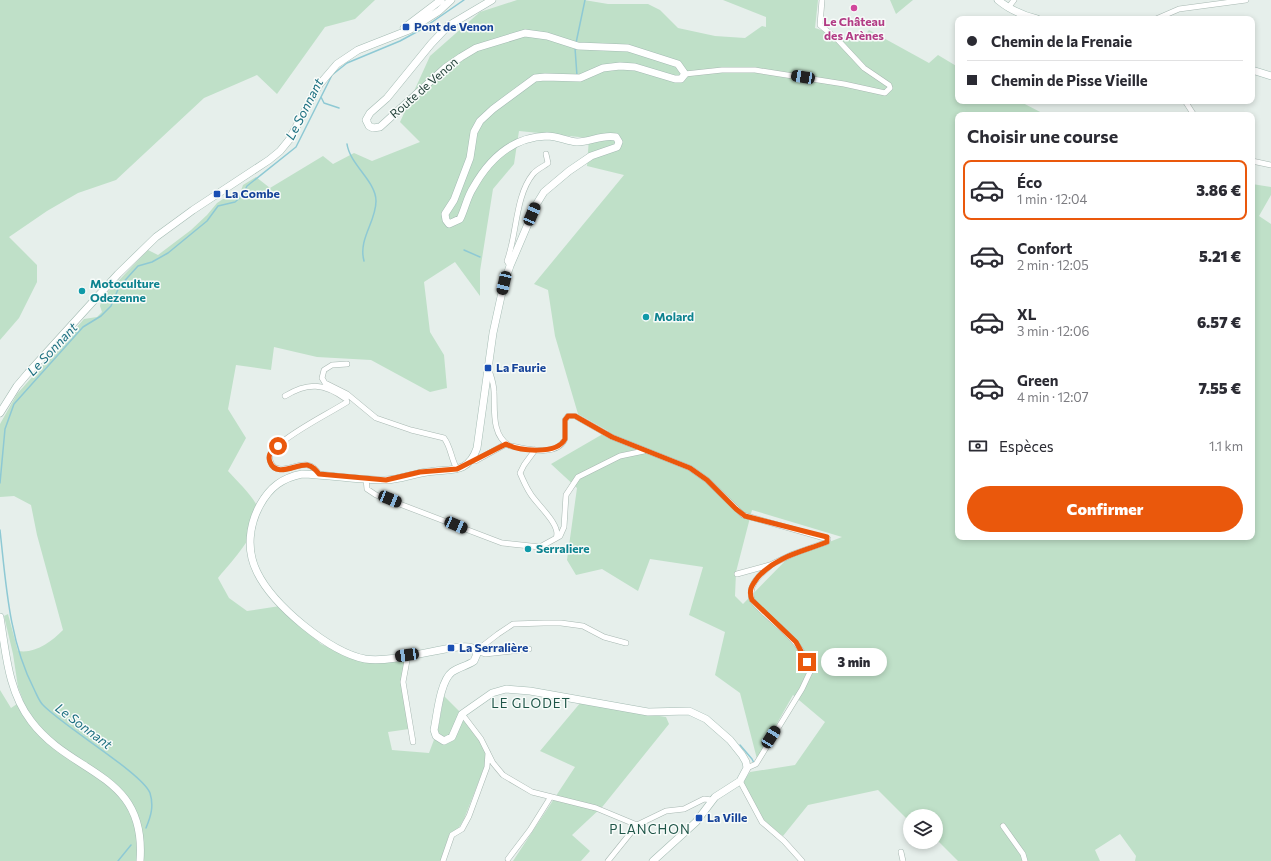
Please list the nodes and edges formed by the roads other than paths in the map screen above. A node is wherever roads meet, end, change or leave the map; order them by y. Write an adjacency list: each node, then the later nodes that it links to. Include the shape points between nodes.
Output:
1 (441, 0): 11 (street)
2 (451, 0): 11 (street, via 416,26)
3 (492, 0): 13 (street, Route de Venon, via 448,26 387,98 370,113 366,120 369,126 380,127 444,68 476,48 524,33 547,36 576,46 628,48 678,64)
4 (822, 0): 13 (street, via 820,25 864,68 889,85 890,88 885,93 755,70)
5 (998, 0): 8 (street)
6 (1014, 0): 8 (street)
7 (1246, 0): 10 (street, via 1179,8)
8 (1008, 8): 9 (street)
9 (1027, 16)
10 (1162, 16)
11 (392, 36): 22 (street, via 354,52 336,64 319,85 289,140 280,151 186,215 141,251 28,373)
12 (1255, 71): 14 (street)
13 (685, 74): 18 (street, via 676,79 635,67 612,66 576,78 535,78 483,117 474,132 470,158 454,200 445,214 449,224 460,219 473,187 480,177 501,152 517,141 548,136 577,142 602,136 616,138 619,142 617,147 590,156 544,192)
14 (1271, 76)
15 (546, 154): 18 (street, via 548,163 534,173 522,196 507,261)
16 (1255, 162): 17 (street)
17 (1271, 165)
18 (510, 266): 20 (street, via 496,317)
19 (348, 364): 27 (street, via 332,365 324,370 322,378 325,383 347,394 376,418 423,434 444,438 449,444)
20 (488, 372): 23 (street, via 494,390 498,432); 26 (street, via 477,448)
21 (284, 396): 28 (street, via 298,388 314,386 326,388 346,399 347,402 284,441 271,452 269,458 276,469 306,465 314,468)
22 (0, 413)
23 (506, 444): 24 (street); 26 (street)
24 (535, 450): 25 (street, via 551,449 563,442 565,420 568,416 575,416 612,437); 30 (street, via 520,473 530,495 550,518 557,533)
25 (645, 450): 30 (street, via 620,456 578,476 566,495 564,528); 31 (street, via 674,460 696,472 743,515 828,539 827,542)
26 (471, 461): 27 (street)
27 (457, 469): 29 (street, via 386,480)
28 (319, 474): 29 (street); 37 (street, via 290,476 276,484 262,502 252,525 250,538 256,571 266,586 306,627 324,641 344,652 366,659)
29 (366, 479): 30 (street, via 367,489 376,495 502,543 540,547)
30 (555, 539)
31 (770, 565): 32 (street); 41 (street, via 751,587 750,595 752,600 796,642 810,672 756,764)
32 (737, 574)
33 (0, 617): 49 (street, via 11,682 17,699 51,742 119,790 136,822 140,840)
34 (626, 643): 36 (street, via 604,637 582,626 561,622 513,624)
35 (529, 649): 36 (street, via 485,654)
36 (476, 651): 37 (street, via 469,646); 38 (street, via 474,661 450,673 445,681 435,725 436,736 444,741 452,737)
37 (408, 655): 39 (street, via 403,682)
38 (462, 714): 40 (street); 41 (street, via 492,694 506,689 648,712 690,711 706,718 730,740 746,762)
39 (413, 742)
40 (488, 750): 43 (street, via 503,775 532,792); 50 (street, via 487,767 469,816 462,829 452,835)
41 (747, 768): 42 (street)
42 (740, 781): 44 (street, via 718,793); 53 (street, via 762,822)
43 (550, 798): 45 (street, via 596,808); 48 (street)
44 (712, 800): 45 (street, via 704,799 684,809 666,811); 52 (street, via 696,822)
45 (637, 825): 51 (street)
46 (1003, 826): 55 (street, via 1023,854)
47 (901, 852): 54 (street)
48 (508, 859)
49 (140, 861)
50 (443, 861)
51 (608, 861)
52 (653, 861)
53 (802, 861)
54 (903, 861)
55 (1025, 861)

